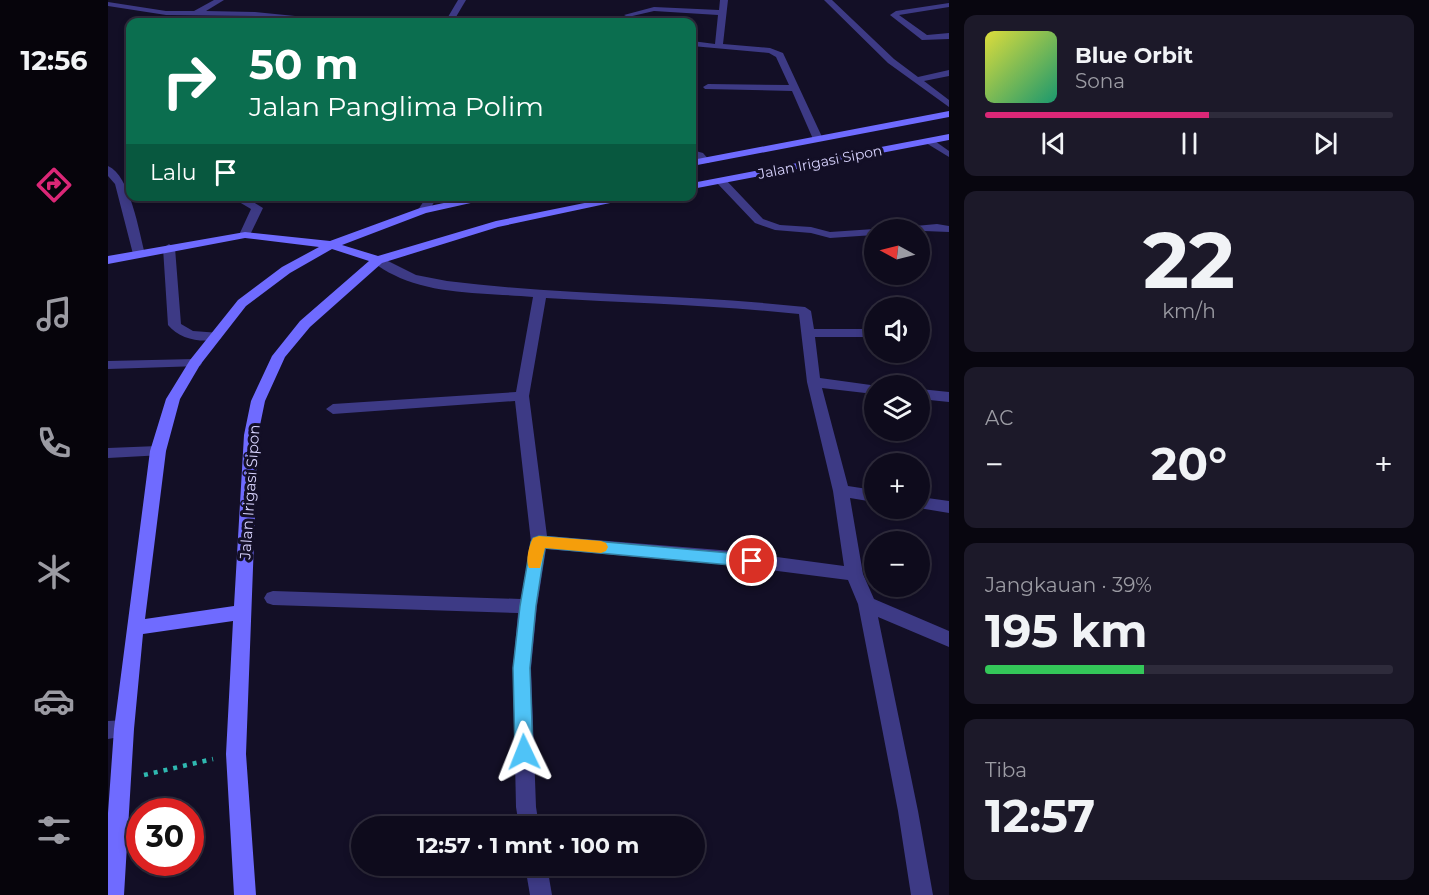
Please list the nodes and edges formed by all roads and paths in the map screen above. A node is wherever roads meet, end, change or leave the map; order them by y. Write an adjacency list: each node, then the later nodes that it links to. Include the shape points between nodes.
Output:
1 (131, 0): 8 (street)
2 (220, 0): 10 (street)
3 (462, 0): 13 (street)
4 (724, 0): 9 (street)
5 (828, 0): 18 (street)
6 (108, 4): 8 (street)
7 (949, 5): 14 (street, via 894,15 925,38)
8 (119, 6): 10 (street)
9 (723, 13): 11 (street, via 654,9); 16 (street)
10 (194, 14): 12 (street, via 255,14)
11 (628, 15)
12 (274, 18)
13 (451, 18)
14 (949, 36)
15 (696, 45): 16 (street)
16 (719, 46): 20 (street, via 777,53 783,57)
17 (949, 73): 18 (street)
18 (915, 80): 21 (street)
19 (708, 87): 20 (street)
20 (796, 88): 24 (street)
21 (949, 104)
22 (949, 114): 24 (street, Jalan Irigasi Sipon)
23 (949, 137): 25 (street, Jalan Irigasi Sipon)
24 (818, 139): 28 (street, Jalan Irigasi Sipon)
25 (929, 141): 27 (lane); 31 (street, Jalan Irigasi Sipon)
26 (696, 154): 28 (street)
27 (949, 155)
28 (705, 161): 29 (street, Jalan Irigasi Sipon); 31 (street)
29 (696, 162)
30 (108, 169): 44 (street, via 120,184)
31 (721, 181): 32 (street, Jalan Irigasi Sipon); 40 (street, via 766,225 830,235)
32 (696, 185)
33 (244, 201): 41 (street, via 257,208)
34 (430, 201): 37 (street)
35 (471, 201): 37 (street)
36 (613, 201): 46 (street, Jalan Irigasi Sipon, via 496,224)
37 (424, 210): 42 (street)
38 (930, 228): 39 (street)
39 (949, 229)
40 (864, 233)
41 (245, 235): 42 (street); 43 (street)
42 (334, 246): 46 (street); 50 (street, via 286,270 242,303)
43 (169, 248): 44 (street); 50 (street, via 175,325 194,335)
44 (139, 254): 45 (street)
45 (108, 260)
46 (376, 260): 47 (street, via 415,278); 70 (street, Jalan Irigasi Sipon, via 305,324 279,356 258,401 251,435)
47 (540, 294): 48 (street, via 805,310); 56 (street)
48 (809, 333): 49 (street); 53 (street)
49 (864, 333)
50 (214, 336): 51 (street)
51 (195, 363): 52 (street); 59 (street, via 173,399)
52 (108, 365)
53 (814, 382): 54 (street); 61 (street)
54 (864, 387)
55 (930, 395): 57 (street)
56 (522, 396): 58 (street); 65 (street)
57 (949, 397)
58 (333, 409)
59 (158, 451): 60 (street); 71 (street)
60 (108, 453)
61 (841, 491): 62 (street); 66 (street)
62 (864, 494)
63 (930, 504): 64 (street)
64 (949, 507)
65 (539, 542): 66 (street, via 732,558); 69 (street)
66 (854, 574): 68 (street)
67 (273, 598): 69 (street)
68 (867, 604): 72 (street); 81 (street)
69 (528, 606): 76 (street, via 522,668)
70 (244, 612): 71 (street); 74 (street, Jalan Irigasi Sipon)
71 (135, 628): 73 (street)
72 (949, 639)
73 (116, 730): 75 (street)
74 (236, 754): 75 (path); 79 (street, Jalan Irigasi Sipon)
75 (120, 780): 78 (street)
76 (527, 816)
77 (538, 876): 80 (street)
78 (113, 895)
79 (245, 895)
80 (541, 895)
81 (922, 895)

